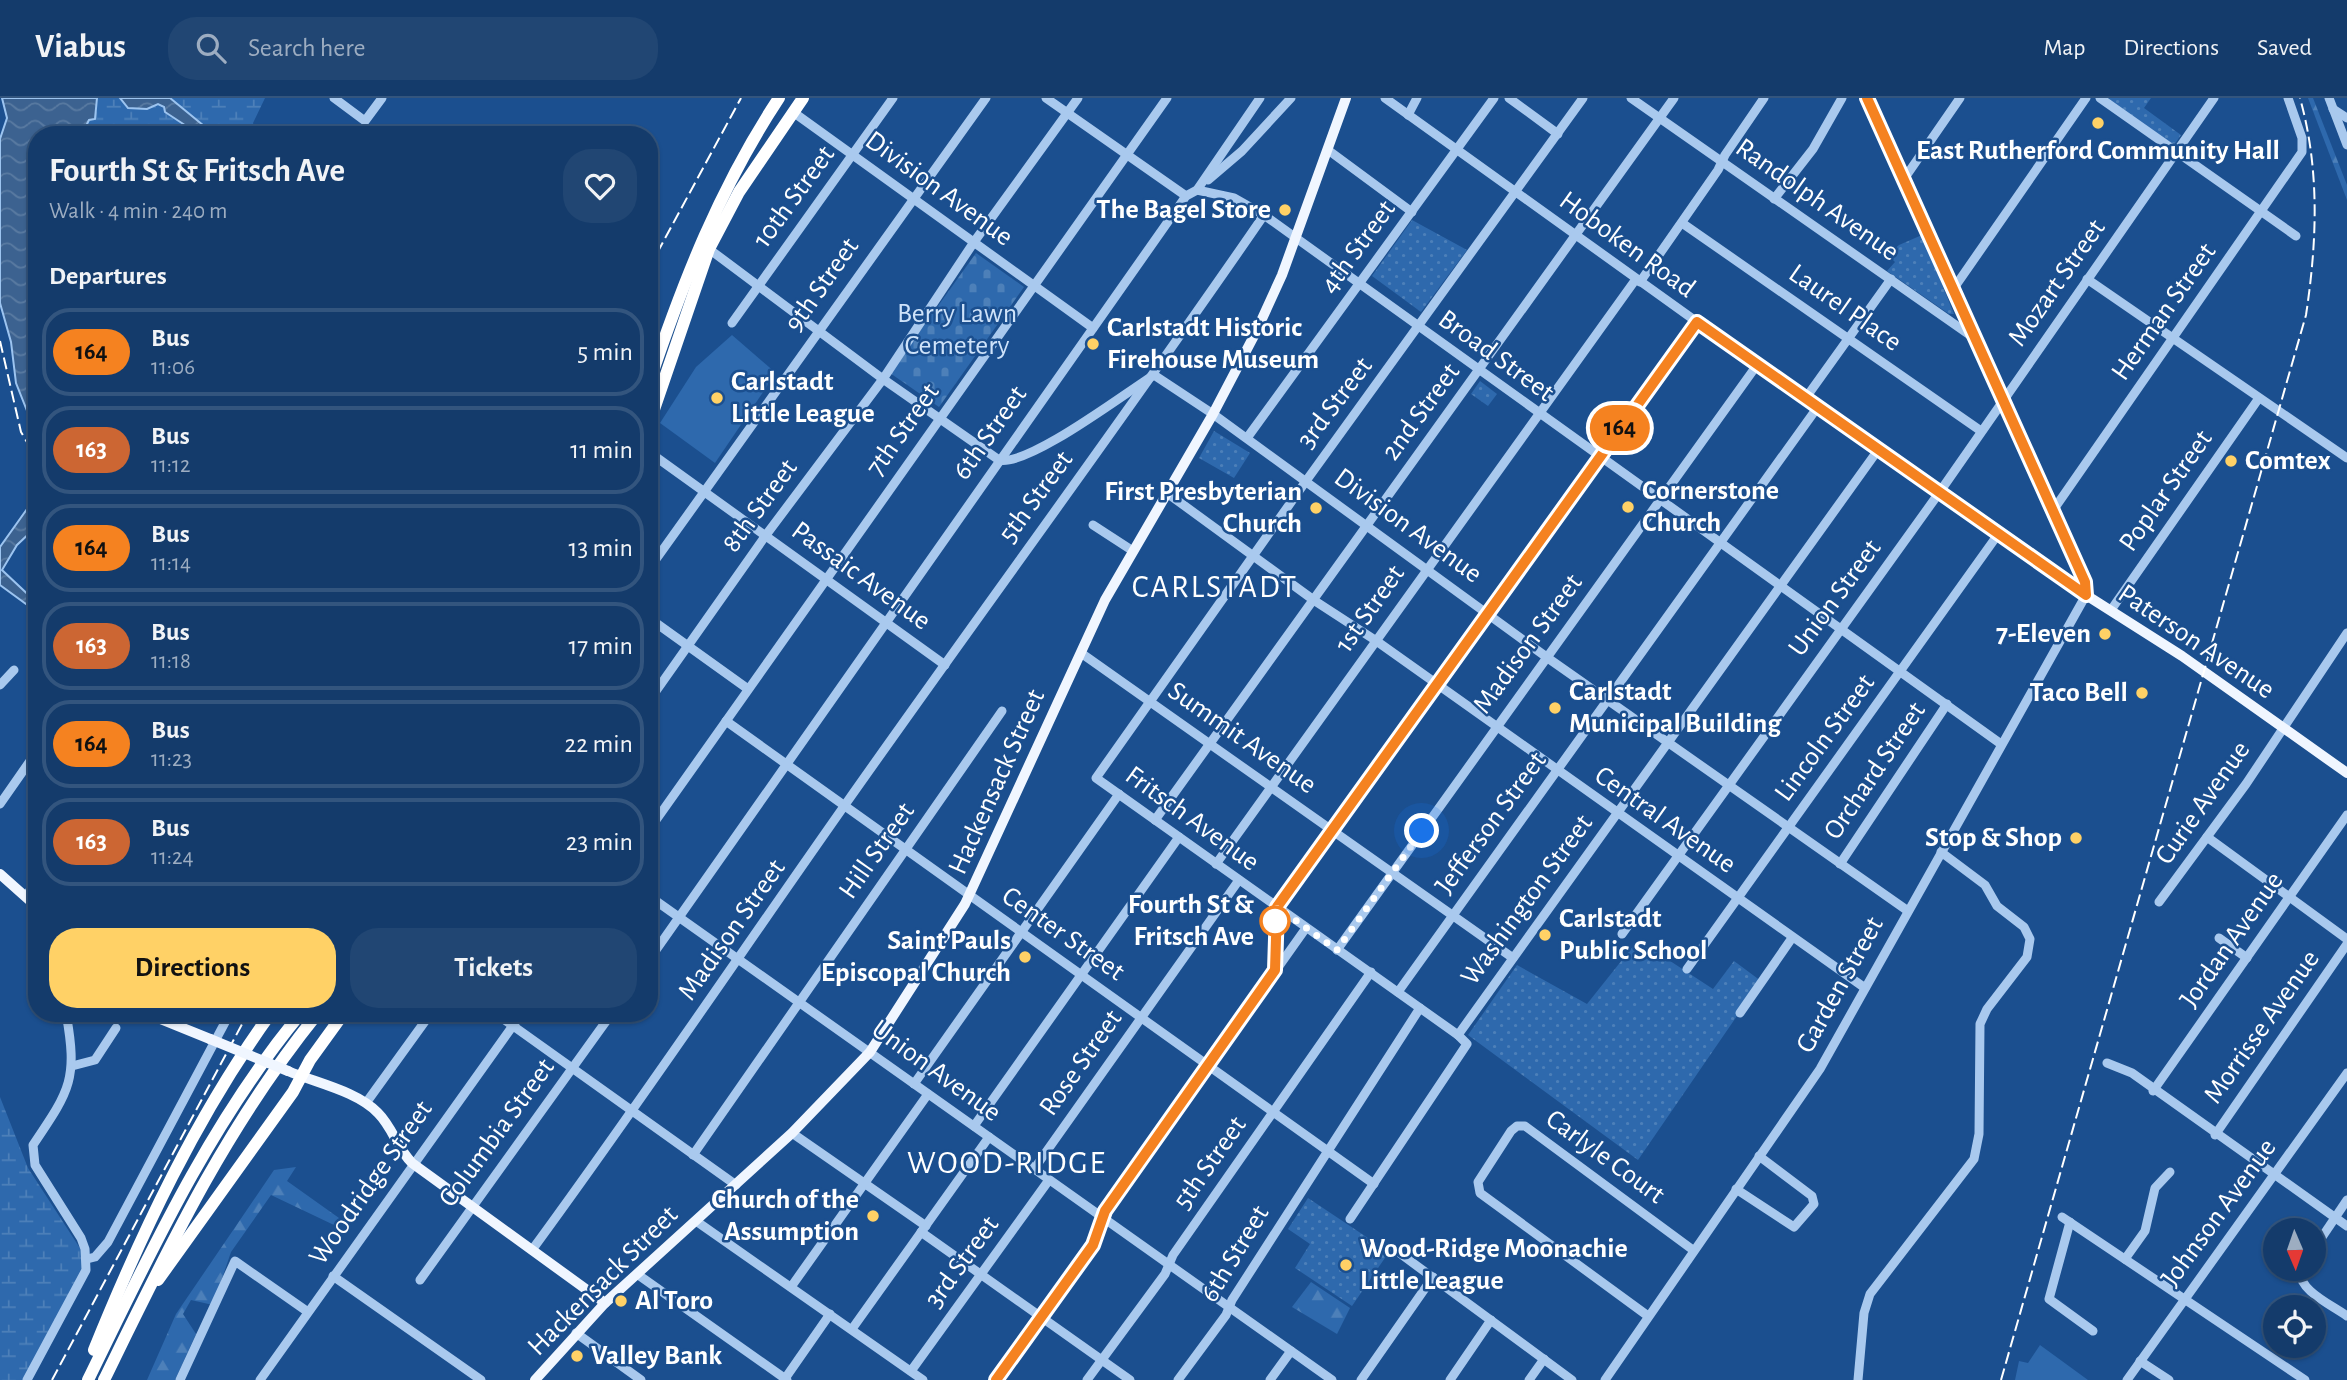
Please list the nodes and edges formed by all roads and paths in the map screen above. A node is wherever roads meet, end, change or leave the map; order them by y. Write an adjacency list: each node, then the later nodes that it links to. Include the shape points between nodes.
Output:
1 (334, 98): 2 (street, via 365,121)
2 (382, 98)
3 (803, 98): 29 (highway)
4 (893, 98): 40 (street, 10th Street)
5 (986, 98): 46 (street, 9th Street)
6 (1045, 98): 30 (street)
7 (1078, 98): 30 (street, 8th Street)
8 (1167, 98): 39 (street, 7th Street)
9 (1259, 98): 43 (street, 6th Street)
10 (1291, 98): 43 (street, via 1242,151)
11 (1346, 98): 36 (main road, Hackensack Street)
12 (1385, 98): 31 (street, Hoboken Road)
13 (1417, 98): 31 (street)
14 (1494, 98): 37 (street, 4th Street)
15 (1509, 98): 34 (street)
16 (1584, 98): 34 (street, 3rd Street)
17 (1631, 98): 32 (street, Randolph Avenue)
18 (1674, 98): 32 (street, 2nd Street)
19 (1764, 98): 41 (street, 1st Street)
20 (1842, 98): 47 (street, via 1814,149)
21 (1867, 98): 42 (main road, Paterson Avenue)
22 (1960, 98): 42 (street)
23 (2086, 98): 63 (street)
24 (2100, 98): 38 (street)
25 (2214, 98): 38 (street, Mozart Street)
26 (2288, 98): 49 (street, Herman Street, via 2302,138 2302,152)
27 (778, 99): 72 (highway, via 746,149 686,274)
28 (2330, 103): 33 (street); 35 (street)
29 (793, 112): 40 (street, Division Avenue); 56 (highway, via 739,192)
30 (1067, 113): 39 (street); 55 (street, 8th Street)
31 (1408, 115): 37 (street, Hoboken Road)
32 (1660, 118): 41 (street, Randolph Avenue); 52 (street, 2nd Street)
33 (2347, 118)
34 (1558, 134): 44 (street, 3rd Street)
35 (2347, 145)
36 (1328, 150): 48 (street); 54 (main road, Hackensack Street)
37 (1455, 150): 44 (street, Hoboken Road); 48 (street, 4th Street)
38 (2177, 150): 49 (street); 58 (street, Mozart Street)
39 (1126, 153): 45 (street); 61 (street, 7th Street)
40 (852, 155): 46 (street, Division Avenue); 60 (street, 10th Street)
41 (1722, 162): 47 (street, Randolph Avenue); 51 (street, 1st Street)
42 (1904, 179): 63 (main road, Paterson Avenue)
43 (1196, 190): 45 (street, 6th Street); 50 (street, Broad Street, via 1234,198)
44 (1516, 193): 52 (street, Hoboken Road); 68 (street, 3rd Street)
45 (1186, 196): 67 (street, 6th Street)
46 (912, 198): 55 (street, Division Avenue); 66 (street, 9th Street)
47 (1774, 199): 57 (street, Randolph Avenue)
48 (1412, 212): 62 (street, 4th Street)
49 (2260, 213): 53 (street); 70 (street, Herman Street)
50 (1264, 215): 54 (street, Broad Street); 75 (street, 5th Street)
51 (1682, 223): 59 (street, 1st Street); 69 (street, Laurel Place)
52 (1576, 236): 59 (street, Hoboken Road); 74 (street, 2nd Street)
53 (2296, 236)
54 (1295, 238): 62 (street, Broad Street); 82 (main road, Hackensack Street, via 1261,321)
55 (974, 242): 61 (street, Division Avenue); 76 (street, 8th Street)
56 (709, 249): 60 (street); 77 (highway)
57 (1891, 279): 69 (street); 71 (street, Randolph Avenue)
58 (2087, 279): 70 (street); 80 (street, Mozart Street)
59 (1638, 280): 64 (street, Hoboken Road); 83 (street, 1st Street)
60 (759, 285): 65 (street, 10th Street); 66 (street)
61 (1033, 285): 67 (street, Division Avenue); 84 (street, 7th Street)
62 (1359, 285): 68 (street, Broad Street); 86 (street, 4th Street)
63 (1954, 288): 71 (main road, Paterson Avenue)
64 (1697, 322): 73 (street, Hoboken Road); 89 (street)
65 (732, 323)
66 (819, 328): 76 (street); 93 (street, 9th Street)
67 (1093, 328): 91 (street, 6th Street)
68 (1419, 328): 74 (street, Broad Street); 92 (street, 3rd Street)
69 (1848, 337): 79 (street); 85 (street, Laurel Place)
70 (2174, 339): 78 (street); 97 (street, Herman Street)
71 (1978, 341): 80 (main road, Paterson Avenue)
72 (658, 356)
73 (1757, 365): 79 (street, Hoboken Road); 96 (street, Madison Street)
74 (1479, 372): 83 (street, Broad Street); 98 (street, 2nd Street)
75 (1154, 375): 82 (street, Division Avenue); 91 (street, via 1054,440 1012,461); 121 (street, 5th Street)
76 (884, 379): 84 (street); 101 (street, 8th Street)
77 (658, 398)
78 (2259, 398): 88 (street); 111 (street, Poplar Street)
79 (1805, 399): 81 (street, Hoboken Road)
80 (2004, 399): 85 (street, Mozart Street); 97 (main road, Paterson Avenue)
81 (1817, 408): 87 (street, Hoboken Road); 102 (street, Jefferson Street)
82 (1213, 414): 86 (street, Division Avenue); 94 (main road, Hackensack Street)
83 (1539, 415): 89 (street, Broad Street); 106 (street, 1st Street)
84 (941, 417): 91 (street); 107 (street, 7th Street)
85 (1981, 431): 95 (street, Mozart Street)
86 (1247, 438): 92 (street, Division Avenue)
87 (1878, 450): 95 (street, Hoboken Road); 108 (street, Washington Street)
88 (2346, 456)
89 (1599, 457): 96 (street, Broad Street); 112 (street)
90 (658, 458): 93 (street, Passaic Avenue)
91 (999, 460): 113 (street, 6th Street)
92 (1306, 481): 98 (street, Division Avenue); 105 (street, 3rd Street)
93 (705, 491): 101 (street, Passaic Avenue); 104 (street, 9th Street)
94 (1167, 493): 103 (main road, Hackensack Street); 105 (street, Central Avenue)
95 (1939, 493): 100 (street, Hoboken Road); 115 (street, Union Street)
96 (1659, 501): 102 (street, Broad Street); 120 (street, Madison Street)
97 (2054, 509): 109 (main road, Paterson Avenue, via 2085,582)
98 (1367, 524): 106 (street, Division Avenue); 110 (street, 2nd Street)
99 (1093, 525): 103 (street)
100 (1999, 533): 109 (street, Hoboken Road); 123 (street, Lincoln Street)
101 (766, 535): 107 (street, Passaic Avenue); 118 (street, 8th Street)
102 (1719, 541): 108 (street, Broad Street); 128 (street, Jefferson Street)
103 (1133, 551): 119 (main road, Hackensack Street)
104 (658, 556)
105 (1254, 558): 110 (street, Central Avenue); 129 (street, 3rd Street)
106 (1427, 568): 112 (street, Division Avenue); 117 (street, 1st Street)
107 (826, 579): 113 (street, Passaic Avenue); 127 (street, 7th Street)
108 (1780, 585): 115 (street, Broad Street); 135 (street, Washington Street)
109 (2086, 595): 111 (main road, Paterson Avenue); 136 (street, Garden Street)
110 (1315, 601): 117 (street, Central Avenue); 137 (street, 2nd Street)
111 (2110, 610): 134 (main road, Paterson Avenue)
112 (1487, 611): 120 (street, Division Avenue); 124 (street)
113 (885, 621): 121 (street, Passaic Avenue); 138 (street, 6th Street)
114 (658, 624): 118 (street)
115 (1840, 630): 123 (street, Broad Street); 143 (street, Union Street)
116 (2347, 633): 134 (street, Curie Avenue)
117 (1375, 640): 124 (street, Central Avenue); 144 (street, 1st Street)
118 (687, 645): 126 (street, 8th Street); 127 (street)
119 (1081, 653): 129 (street, Summit Avenue); 166 (main road, Hackensack Street)
120 (1547, 657): 128 (street, Division Avenue); 133 (street, Madison Street)
121 (944, 664): 147 (street, 5th Street)
122 (14, 670): 125 (street)
123 (1900, 673): 130 (street, Broad Street); 152 (street, Lincoln Street)
124 (1436, 683): 133 (street, Central Avenue); 153 (street)
125 (0, 685)
126 (658, 688)
127 (748, 689): 132 (street, 7th Street)
128 (1608, 699): 135 (street, Division Avenue); 140 (street, Jefferson Street)
129 (1150, 702): 137 (street, Summit Avenue); 142 (street, 3rd Street)
130 (1947, 705): 136 (street, Broad Street); 160 (street, Orchard Street)
131 (1002, 711): 156 (street, Hill Street)
132 (726, 721): 138 (street, Center Street); 150 (street)
133 (1496, 728): 140 (street, Central Avenue); 161 (street, Madison Street)
134 (2281, 728): 141 (main road, Paterson Avenue); 155 (street, Curie Avenue)
135 (1668, 742): 143 (street, Division Avenue); 148 (street, Washington Street)
136 (2001, 744): 157 (street, Garden Street)
137 (1211, 745): 144 (street, Summit Avenue); 151 (street, 2nd Street)
138 (785, 763): 147 (street, Center Street); 174 (street)
139 (28, 764): 146 (street)
140 (1556, 771): 148 (street, Central Avenue); 173 (street, Jefferson Street)
141 (2347, 773)
142 (1096, 778): 145 (street, Fritsch Avenue)
143 (1729, 785): 152 (street, Division Avenue); 158 (street, Union Street)
144 (1272, 788): 153 (street, Summit Avenue); 159 (street, 1st Street)
145 (1119, 794): 151 (street, Fritsch Avenue); 176 (street)
146 (0, 804)
147 (845, 805): 156 (street, Center Street); 185 (street, Madison Street)
148 (1617, 813): 158 (street, Central Avenue); 183 (street, Washington Street)
149 (2347, 815): 168 (street, Jordan Avenue)
150 (658, 817)
151 (1156, 820): 154 (street, Fritsch Avenue)
152 (1788, 828): 160 (street, Division Avenue); 167 (street, Lincoln Street)
153 (1334, 829): 161 (street, Summit Avenue); 171 (street)
154 (1179, 837): 159 (street, Fritsch Avenue); 189 (street)
155 (2207, 838): 168 (street); 170 (street, Curie Avenue)
156 (905, 848): 166 (street, Center Street); 192 (street, Hill Street)
157 (1941, 852): 172 (street, Garden Street); 302 (street, via 1985,885 1997,906 2024,927 2029,951 1980,1024 1979,1134 1974,1159 1870,1294)
158 (1677, 856): 167 (street, Central Avenue); 177 (street, Union Street)
159 (1216, 864): 163 (street, Fritsch Avenue)
160 (1840, 864): 172 (street, Division Avenue)
161 (1392, 873): 173 (street, Summit Avenue); 182 (street, Madison Street)
162 (0, 874): 165 (main road)
163 (1239, 880): 171 (street, Fritsch Avenue); 195 (street, Rose Street)
164 (28, 893): 165 (street)
165 (26, 896)
166 (970, 896): 176 (street, Center Street); 210 (main road, Hackensack Street)
167 (1738, 899): 178 (street, Central Avenue); 186 (street, Lincoln Street)
168 (2289, 899): 180 (street); 184 (street, Jordan Avenue)
169 (658, 902): 174 (street, Union Avenue)
170 (2159, 902)
171 (1277, 907): 175 (street, Fritsch Avenue); 187 (street)
172 (1908, 911): 190 (street, Garden Street)
173 (1453, 914): 183 (street, Summit Avenue); 191 (street, Jefferson Street)
174 (679, 917): 181 (street); 185 (street, Union Avenue)
175 (1306, 928): 182 (street, Fritsch Avenue); 187 (street)
176 (1020, 930): 189 (street, Center Street); 218 (street)
177 (1622, 934)
178 (1792, 938): 190 (street, Central Avenue); 194 (street)
179 (2219, 938): 184 (street)
180 (2347, 942): 226 (street, Morrisse Avenue)
181 (658, 947)
182 (1337, 950): 188 (street, Fritsch Avenue)
183 (1513, 958): 209 (street, Washington Street)
184 (2247, 958): 219 (street, Jordan Avenue)
185 (740, 959): 192 (street, Union Avenue); 222 (street, Madison Street)
186 (1687, 969)
187 (1275, 970): 213 (street)
188 (1371, 972): 191 (street, Fritsch Avenue); 223 (street, 5th Street)
189 (1081, 974): 195 (street, Center Street); 224 (street)
190 (1865, 988): 230 (street, Garden Street, via 1820,1069)
191 (1398, 992): 193 (street, Fritsch Avenue)
192 (801, 1001): 210 (street, Union Avenue); 229 (street, Hill Street)
193 (1420, 1008): 209 (street, Fritsch Avenue); 228 (street, 6th Street)
194 (1740, 1013)
195 (1142, 1016): 213 (street, Center Street); 232 (street, Rose Street)
196 (66, 1022): 214 (street)
197 (168, 1022): 211 (main road, bridge)
198 (225, 1022): 252 (street, via 103,1248)
199 (265, 1022): 211 (highway)
200 (294, 1022): 283 (highway, via 249,1083 191,1176)
201 (311, 1022): 261 (highway, via 220,1153)
202 (338, 1022): 217 (highway)
203 (424, 1022): 221 (street)
204 (507, 1022): 207 (street)
205 (516, 1022): 207 (street, Woodridge Street)
206 (606, 1022): 215 (street, Columbia Street)
207 (513, 1026): 215 (street); 231 (street, Woodridge Street)
208 (116, 1028): 214 (street, via 95,1060)
209 (1458, 1035): 237 (street, Fritsch Avenue, via 1466,1044)
210 (870, 1052): 218 (street, Union Avenue); 225 (main road, Hackensack Street)
211 (244, 1053): 217 (main road, bridge); 282 (highway, via 141,1243)
212 (2107, 1063): 219 (street, via 2132,1073)
213 (1208, 1065): 223 (street, Center Street); 243 (street)
214 (72, 1066): 252 (street, via 66,1094 32,1152 35,1166 80,1238)
215 (573, 1068): 222 (street); 241 (street, Columbia Street)
216 (2347, 1073): 234 (street, Johnson Avenue)
217 (301, 1077): 221 (main road); 261 (highway, via 162,1276)
218 (914, 1083): 220 (street, Union Avenue)
219 (2153, 1091): 226 (street)
220 (928, 1094): 224 (street, Union Avenue); 236 (street)
221 (366, 1103): 231 (main road, via 384,1120)
222 (634, 1111): 229 (street); 250 (street, Madison Street)
223 (1274, 1112): 228 (street, Center Street); 254 (street, 5th Street)
224 (974, 1126): 227 (street, Union Avenue)
225 (792, 1133): 236 (street); 238 (main road, Hackensack Street)
226 (2215, 1135): 234 (street)
227 (989, 1137): 232 (street, Union Avenue); 247 (street)
228 (1329, 1150): 237 (street, Center Street); 265 (street, 6th Street)
229 (693, 1154): 238 (street)
230 (1759, 1156): 239 (street, Garden Street); 239 (street, via 1812,1196 1814,1204 1794,1227)
231 (412, 1163): 241 (main road); 257 (street, Woodridge Street)
232 (1034, 1169): 235 (street, Union Avenue)
233 (2171, 1172): 253 (street, via 2155,1188 2146,1231)
234 (2275, 1176): 242 (street); 263 (street, Johnson Avenue)
235 (1049, 1180): 243 (street, Union Avenue); 256 (street, 3rd Street)
236 (864, 1184): 247 (street); 262 (street)
237 (1374, 1184): 244 (street)
238 (736, 1185): 245 (main road, Hackensack Street)
239 (1736, 1189): 251 (street, Garden Street)
240 (2347, 1200): 242 (street)
241 (472, 1206): 250 (main road); 259 (street, Columbia Street)
242 (2335, 1217): 246 (street); 248 (street)
243 (1102, 1218): 254 (street, Union Avenue); 270 (street, via 1093,1245)
244 (1350, 1219)
245 (696, 1221): 255 (main road, Hackensack Street); 262 (street)
246 (2347, 1226)
247 (923, 1229): 256 (street); 272 (street)
248 (2326, 1231)
249 (1394, 1249): 258 (street)
250 (532, 1250): 264 (main road)
251 (1693, 1250): 268 (street, Garden Street); 268 (street, Carlyle Court, via 1525,1126 1511,1131 1478,1182 1480,1193)
252 (87, 1259): 281 (street, via 80,1283)
253 (2125, 1259): 263 (street); 273 (street, via 2066,1219 2049,1299)
254 (1169, 1264): 265 (street, Union Avenue); 277 (street, 5th Street)
255 (637, 1274): 264 (main road, Hackensack Street); 280 (street)
256 (981, 1274): 270 (street); 279 (street, 3rd Street)
257 (333, 1276): 266 (street, Woodridge Street); 287 (street)
258 (1433, 1277): 271 (street); 297 (street)
259 (420, 1280)
260 (2302, 1281): 269 (street)
261 (149, 1287): 284 (highway)
262 (792, 1287): 267 (street)
263 (2184, 1300): 278 (street, Johnson Avenue); 305 (street)
264 (605, 1303): 274 (main road, Hackensack Street)
265 (1229, 1307): 275 (street, Union Avenue); 294 (street, 6th Street)
266 (307, 1312): 285 (street, via 235,1261); 286 (street, Woodridge Street)
267 (830, 1314): 272 (street); 280 (street)
268 (1648, 1316): 301 (street, Garden Street)
269 (2347, 1316)
270 (1041, 1317): 277 (street); 291 (street)
271 (1491, 1320): 276 (street); 298 (street)
272 (852, 1329): 279 (street)
273 (2093, 1331)
274 (576, 1333): 288 (main road, Hackensack Street); 289 (street)
275 (1291, 1351): 295 (street); 296 (street, Union Avenue)
276 (1544, 1359): 299 (street); 300 (street)
277 (1101, 1360): 292 (street, 5th Street); 293 (street)
278 (2140, 1361): 303 (street, Johnson Avenue); 304 (street)
279 (911, 1371): 290 (street)
280 (786, 1379)
281 (27, 1380)
282 (82, 1380)
283 (88, 1380)
284 (104, 1380)
285 (180, 1380)
286 (260, 1380)
287 (481, 1380)
288 (535, 1380)
289 (641, 1380)
290 (923, 1380)
291 (996, 1380)
292 (1087, 1380)
293 (1130, 1380)
294 (1178, 1380)
295 (1270, 1380)
296 (1332, 1380)
297 (1361, 1380)
298 (1450, 1380)
299 (1529, 1380)
300 (1572, 1380)
301 (1605, 1380)
302 (1858, 1380)
303 (2127, 1380)
304 (2169, 1380)
305 (2305, 1380)

